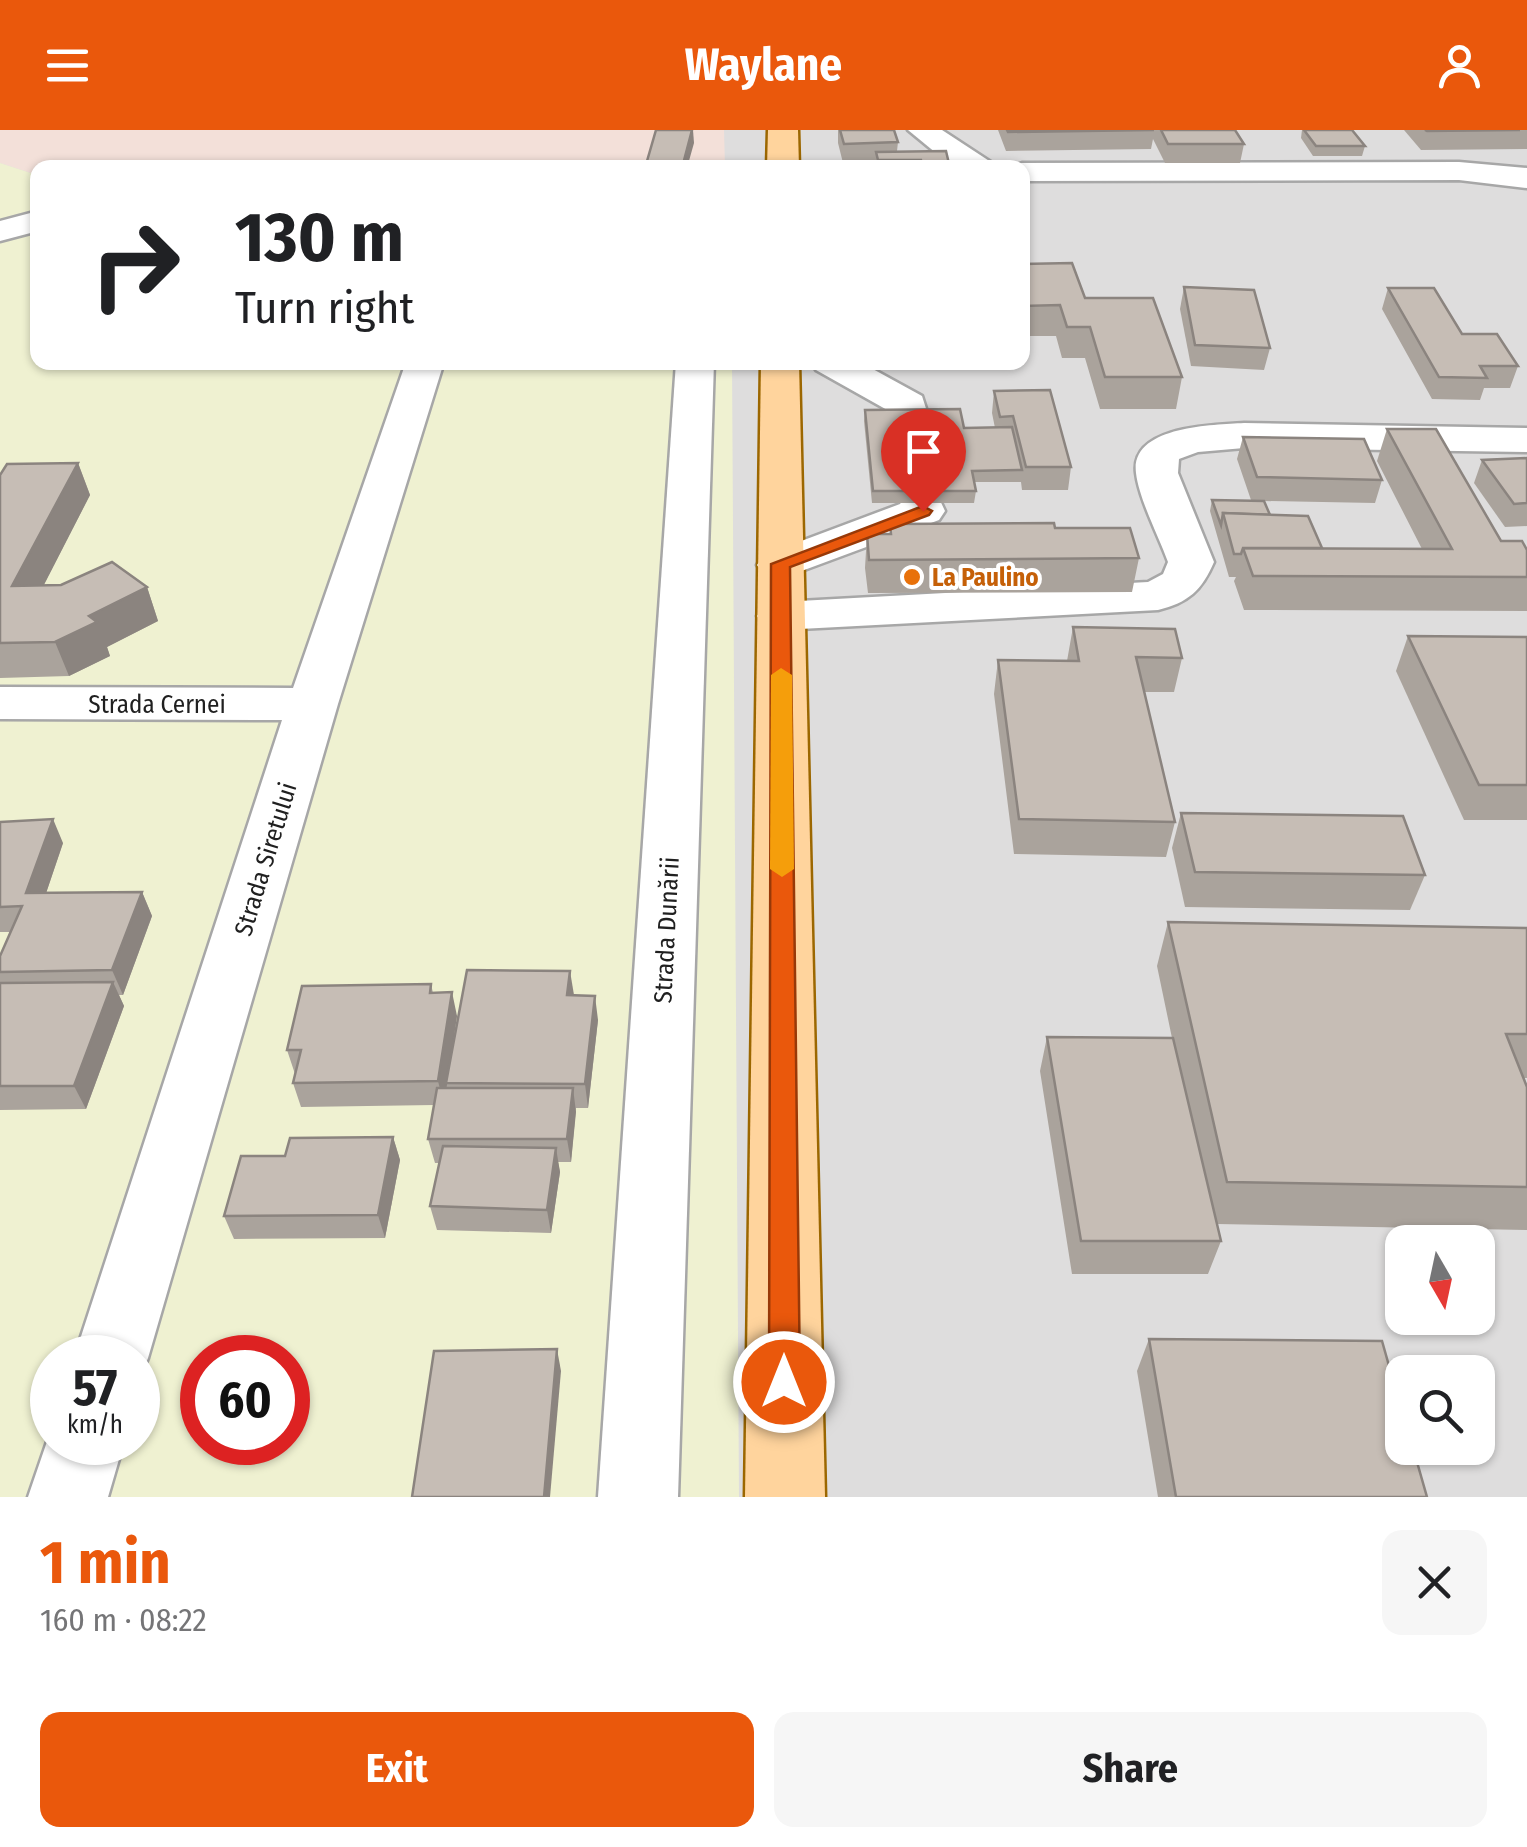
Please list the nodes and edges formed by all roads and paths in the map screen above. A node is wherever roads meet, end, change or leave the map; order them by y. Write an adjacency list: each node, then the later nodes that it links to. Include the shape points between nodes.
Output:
1 (783, 130): 3 (main road)
2 (923, 130): 4 (street)
3 (782, 160)
4 (964, 160)
5 (1030, 172): 6 (street, via 1459,171)
6 (1527, 178)
7 (30, 223): 8 (street)
8 (0, 231)
9 (422, 370): 18 (street, Strada Siretului)
10 (694, 370): 22 (street, Strada Dunării)
11 (780, 370): 16 (main road)
12 (845, 370): 13 (street, via 908,405)
13 (910, 421)
14 (1527, 440): 16 (street, via 1274,437 1173,445 1158,453 1158,472 1191,562 1182,582 1158,596)
15 (922, 503): 16 (street, via 923,511)
16 (781, 590): 23 (main road)
17 (0, 704): 18 (street, Strada Cernei)
18 (313, 704): 19 (street, Strada Siretului)
19 (118, 1335)
20 (78, 1465): 21 (street)
21 (68, 1497)
22 (638, 1497)
23 (785, 1497)

